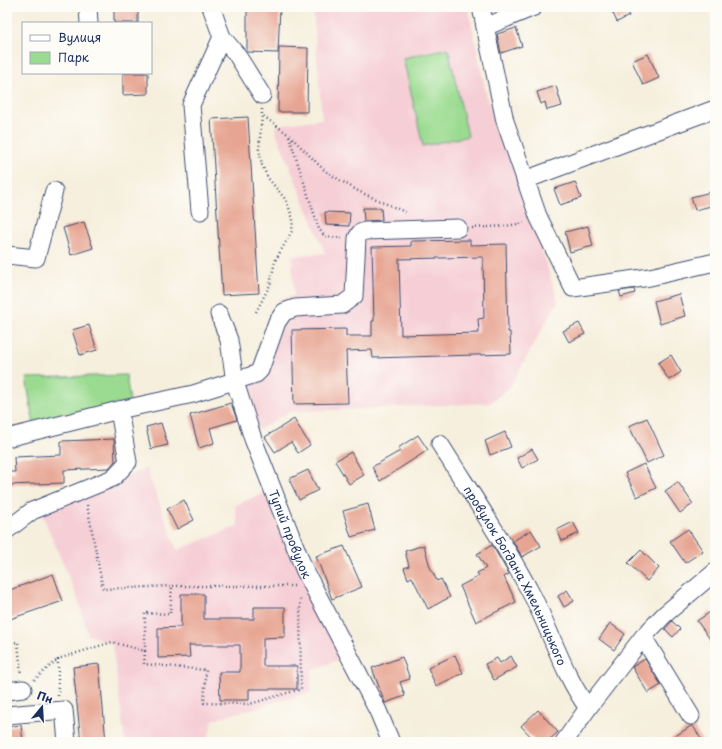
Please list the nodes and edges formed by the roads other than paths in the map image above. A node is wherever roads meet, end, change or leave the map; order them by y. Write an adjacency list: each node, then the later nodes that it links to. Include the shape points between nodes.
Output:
1 (88, 7): 5 (street)
2 (211, 7): 7 (street)
3 (481, 7): 6 (street)
4 (534, 7): 6 (street)
5 (89, 22)
6 (485, 27): 10 (street, via 505,121)
7 (222, 37): 8 (street, via 237,54); 12 (street, via 191,105)
8 (262, 95)
9 (715, 108): 10 (street)
10 (525, 180): 15 (street, via 538,216 573,288 650,277)
11 (54, 191): 14 (street, via 36,258)
12 (200, 211)
13 (458, 228): 17 (street, via 365,230 360,233 357,238 354,296 342,305 295,308 284,312 277,322 260,370)
14 (7, 256)
15 (715, 262)
16 (219, 314): 17 (street, Тупий провулок, via 229,340)
17 (235, 382): 18 (street); 28 (street, Тупий провулок, via 253,439 304,569)
18 (119, 410): 19 (street); 21 (street, via 128,462 113,478 32,511)
19 (7, 438)
20 (440, 444): 24 (street, провулок Богдана Хмельницького, via 494,529 534,599 576,691)
21 (7, 530)
22 (715, 572): 23 (street, via 664,615)
23 (644, 637): 24 (street); 26 (street)
24 (588, 708): 29 (street)
25 (7, 715): 27 (street, via 64,710)
26 (691, 716)
27 (67, 742)
28 (391, 742)
29 (564, 742)

